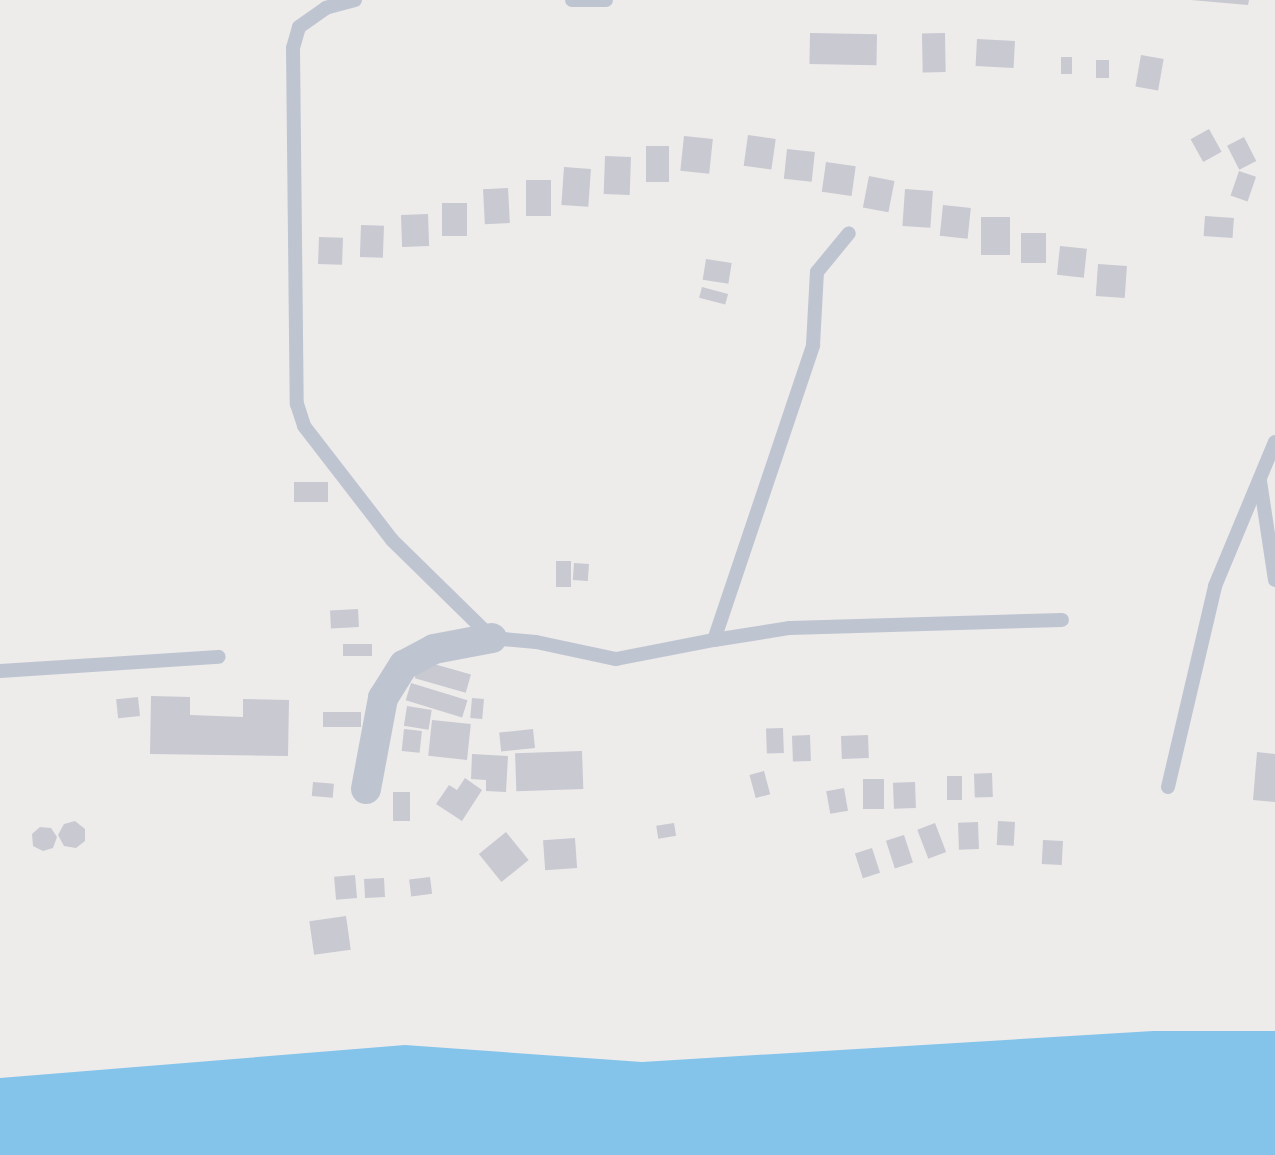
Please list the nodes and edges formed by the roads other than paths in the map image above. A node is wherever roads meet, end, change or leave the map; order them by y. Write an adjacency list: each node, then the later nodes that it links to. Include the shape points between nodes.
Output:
1 (355, 0): 9 (lane, via 326,8 299,27 293,48 297,404 304,426 393,540)
2 (572, 0): 3 (lane)
3 (606, 0)
4 (849, 233): 10 (lane, via 817,272 813,345)
5 (1275, 442): 6 (lane)
6 (1260, 480): 7 (lane); 13 (lane, via 1215,586)
7 (1275, 580)
8 (1062, 620): 10 (lane, via 790,628)
9 (492, 638): 10 (lane, via 616,659); 14 (street, via 434,649 404,665 383,698)
10 (714, 640)
11 (219, 657): 12 (lane)
12 (0, 671)
13 (1168, 787)
14 (366, 789)

